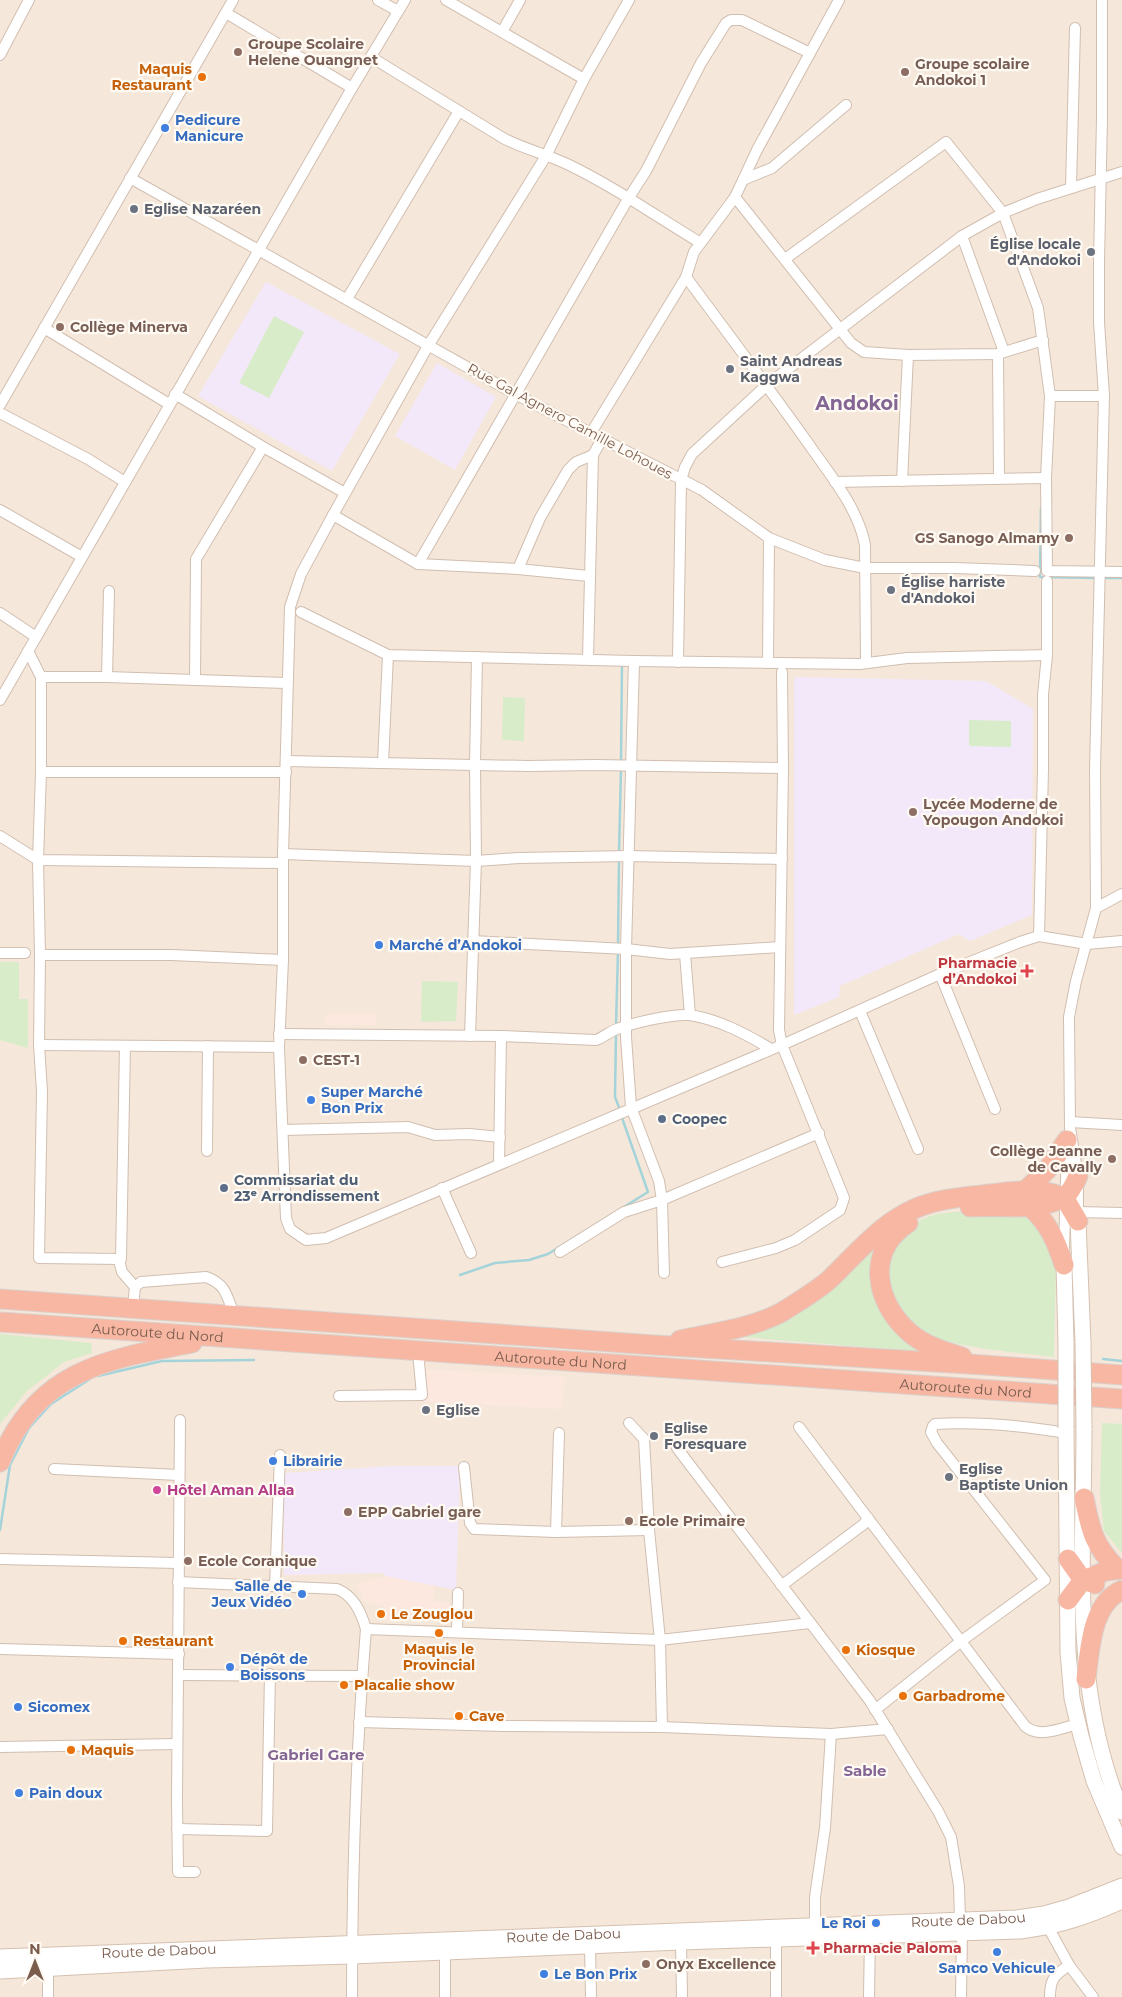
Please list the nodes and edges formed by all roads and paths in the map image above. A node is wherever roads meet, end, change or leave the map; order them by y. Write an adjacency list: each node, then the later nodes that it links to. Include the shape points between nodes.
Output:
1 (28, 0): 15 (street)
2 (233, 0): 11 (street)
3 (378, 0): 10 (street)
4 (405, 0): 10 (street)
5 (446, 0): 13 (street)
6 (520, 0): 13 (street)
7 (629, 0): 17 (street)
8 (840, 0): 14 (street)
9 (1102, 0): 24 (street)
10 (398, 11): 16 (street)
11 (226, 13): 18 (street); 23 (street)
12 (1075, 28): 26 (street)
13 (502, 32): 17 (street)
14 (810, 53): 25 (street); 28 (street, via 742,20 731,20 726,24 701,63 646,171)
15 (0, 55)
16 (371, 58): 18 (street); 20 (street)
17 (584, 79): 21 (street)
18 (352, 88): 32 (street)
19 (846, 105): 25 (street, via 772,168)
20 (459, 111): 21 (street, via 524,149); 35 (street)
21 (546, 156): 28 (street, via 568,164); 39 (street)
22 (1122, 172): 24 (street)
23 (130, 178): 32 (street, Rue Gal Agnero Camille Lohoues); 36 (street)
24 (1100, 178): 26 (street); 45 (street, via 1099,314)
25 (745, 179): 27 (street)
26 (1071, 188): 29 (street)
27 (735, 197): 31 (street, via 710,233); 33 (street)
28 (628, 199): 31 (street); 43 (street)
29 (1004, 213): 30 (street); 33 (street, via 946,142); 38 (street, via 1038,308)
30 (962, 236): 37 (street); 40 (street)
31 (699, 242): 34 (street)
32 (259, 249): 35 (street, Rue Gal Agnero Camille Lohoues); 46 (street)
33 (785, 259): 37 (street)
34 (686, 277): 42 (street); 49 (street)
35 (347, 300): 39 (street, Rue Gal Agnero Camille Lohoues)
36 (44, 328): 46 (street); 47 (street)
37 (840, 329): 41 (street, via 864,352); 42 (street)
38 (1043, 340): 40 (street); 44 (street)
39 (428, 346): 43 (street, Rue Gal Agnero Camille Lohoues); 59 (street)
40 (1001, 353): 41 (street); 53 (street)
41 (908, 355): 56 (street)
42 (767, 385): 55 (street, via 692,454); 58 (street)
43 (515, 394): 49 (street, Rue Gal Agnero Camille Lohoues); 64 (street)
44 (1050, 396): 45 (street); 54 (street)
45 (1104, 396): 71 (street)
46 (172, 399): 51 (street); 57 (street)
47 (0, 405)
48 (0, 413): 57 (street)
49 (591, 433): 50 (street, Rue Gal Agnero Camille Lohoues)
50 (602, 439): 52 (street); 55 (street, Rue Gal Agnero Camille Lohoues)
51 (263, 448): 59 (street); 88 (street, via 196,559)
52 (593, 455): 66 (street, via 576,462 568,470 540,518); 69 (street)
53 (1000, 478): 54 (street); 56 (street)
54 (1046, 478): 70 (street)
55 (682, 480): 62 (street, Rue Gal Agnero Camille Lohoues, via 716,499); 82 (street)
56 (902, 481): 58 (street)
57 (125, 482): 63 (street)
58 (835, 482): 65 (street, via 862,530)
59 (345, 493): 61 (street)
60 (0, 510): 63 (street)
61 (332, 515): 64 (street); 89 (street, via 301,574 290,607)
62 (769, 538): 65 (street, Rue Gal Agnero Camille Lohoues, via 826,560); 83 (street)
63 (82, 557): 75 (street)
64 (418, 564): 66 (street)
65 (865, 568): 67 (street, Rue Gal Agnero Camille Lohoues); 84 (street)
66 (518, 569): 69 (street)
67 (1035, 571)
68 (1122, 572): 71 (street)
69 (589, 576): 80 (street)
70 (1047, 576): 71 (street); 78 (street)
71 (1099, 577): 105 (street, via 1094,769)
72 (109, 591): 87 (street)
73 (301, 612): 77 (street)
74 (0, 613): 75 (street)
75 (36, 637): 76 (street)
76 (28, 651): 86 (street); 90 (street)
77 (388, 655): 79 (street); 92 (street)
78 (1047, 655): 84 (street); 106 (street, via 1043,695)
79 (477, 657): 80 (street); 93 (street)
80 (588, 659): 81 (street)
81 (634, 662): 82 (street); 94 (street)
82 (678, 662): 83 (street)
83 (768, 662): 84 (street)
84 (866, 662)
85 (782, 672): 95 (street)
86 (41, 677): 87 (street); 96 (street)
87 (107, 677): 88 (street)
88 (195, 680): 89 (street)
89 (287, 683): 91 (street)
90 (0, 700)
91 (286, 761): 92 (street); 97 (street)
92 (383, 763): 93 (street)
93 (475, 765): 94 (street); 103 (street)
94 (631, 766): 95 (street); 99 (street)
95 (783, 768): 102 (street)
96 (41, 772): 97 (street); 101 (street)
97 (286, 772): 100 (street)
98 (0, 836): 101 (street)
99 (629, 856): 102 (street); 103 (street); 111 (street)
100 (283, 858): 101 (street); 103 (street); 116 (street)
101 (38, 860): 115 (street)
102 (782, 860): 110 (street)
103 (476, 861): 107 (street)
104 (1122, 894): 105 (street)
105 (1096, 908): 109 (street)
106 (1039, 936): 109 (street); 117 (street)
107 (472, 941): 111 (street); 122 (street)
108 (1122, 941): 109 (street)
109 (1087, 944): 134 (street, via 1069,1017)
110 (780, 947): 114 (street); 125 (street, via 779,1030)
111 (626, 949): 114 (street); 120 (street)
112 (25, 952): 113 (street)
113 (0, 953)
114 (685, 954): 119 (street)
115 (40, 955): 116 (street, via 171,955); 124 (street)
116 (283, 960): 121 (street)
117 (940, 974): 118 (street); 131 (street)
118 (860, 1011): 125 (street); 137 (street)
119 (690, 1016): 120 (street, via 670,1016); 129 (street, via 719,1023)
120 (627, 1026): 123 (street, via 596,1040); 130 (street)
121 (279, 1034): 122 (street); 128 (street)
122 (470, 1036): 123 (street)
123 (501, 1036): 136 (street)
124 (39, 1045): 126 (street); 149 (street, via 42,1091 39,1258)
125 (782, 1045): 129 (street); 135 (street)
126 (125, 1046): 127 (street); 149 (street, via 122,1256)
127 (208, 1046): 128 (street); 138 (street)
128 (279, 1047): 133 (street)
129 (771, 1049): 130 (street)
130 (631, 1107): 139 (street); 144 (street, via 659,1181)
131 (995, 1109)
132 (1122, 1125): 134 (street)
133 (283, 1130): 136 (street, via 408,1127 435,1135); 141 (street, via 286,1218 290,1229 306,1240 326,1238)
134 (1069, 1130): 140 (street); 142 (street); 143 (highway)
135 (819, 1133): 144 (street); 150 (street, via 843,1194 840,1210 790,1243)
136 (500, 1137): 139 (street)
137 (918, 1149)
138 (207, 1151)
139 (499, 1164): 141 (street)
140 (1078, 1176): 142 (highway); 146 (street)
141 (442, 1188): 148 (street)
142 (1064, 1197): 143 (highway, via 1045,1190); 146 (highway); 151 (street)
143 (1028, 1198): 151 (highway, via 1048,1225); 159 (highway, via 941,1201 921,1206 894,1220 827,1281 779,1313 745,1326); 161 (highway, via 937,1211 919,1217 895,1233 882,1257 880,1284 884,1299 890,1312 910,1333 924,1343)
144 (662, 1200): 147 (street, via 624,1212); 152 (street)
145 (1122, 1214): 146 (street)
146 (1078, 1217): 176 (street, bridge)
147 (560, 1252)
148 (471, 1253)
149 (119, 1260): 153 (street, via 122,1272)
150 (722, 1262)
151 (1064, 1265): 168 (street, bridge)
152 (664, 1274)
153 (135, 1287): 155 (street); 156 (street, via 141,1282 206,1277 223,1288)
154 (0, 1298): 155 (highway, Autoroute du Nord)
155 (133, 1307): 156 (highway, Autoroute du Nord)
156 (234, 1315): 159 (highway, Autoroute du Nord)
157 (0, 1322): 158 (highway, Autoroute du Nord)
158 (218, 1338): 160 (highway, Autoroute du Nord); 172 (highway, via 114,1359 84,1370 38,1401 21,1420)
159 (654, 1345): 161 (highway, Autoroute du Nord)
160 (418, 1352): 163 (street, via 422,1395); 164 (highway, Autoroute du Nord)
161 (984, 1364): 162 (highway, Autoroute du Nord)
162 (1122, 1375)
163 (339, 1396)
164 (1117, 1400)
165 (180, 1420): 175 (street)
166 (629, 1423): 178 (street, via 644,1439)
167 (799, 1427): 177 (street)
168 (1066, 1431): 181 (street); 195 (street, via 1027,1426 939,1424 931,1429 937,1443 1045,1580)
169 (559, 1433): 179 (street)
170 (677, 1448): 186 (street)
171 (280, 1454): 187 (street)
172 (0, 1462)
173 (464, 1467): 179 (street, via 471,1527)
174 (54, 1469): 175 (street)
175 (179, 1475): 182 (street)
176 (1084, 1498): 183 (highway, via 1094,1539); 184 (street)
177 (868, 1518): 186 (street); 195 (street)
178 (649, 1530): 179 (street); 194 (street)
179 (556, 1532)
180 (0, 1559): 182 (street)
181 (1068, 1559): 184 (highway); 190 (street)
182 (178, 1563): 185 (street)
183 (1120, 1574): 184 (highway, via 1093,1575)
184 (1083, 1580): 190 (highway); 201 (street)
185 (178, 1582): 187 (street); 197 (street)
186 (781, 1585): 191 (street)
187 (275, 1586): 192 (street, via 337,1589 347,1593)
188 (1122, 1590): 201 (highway, via 1110,1596 1102,1610 1090,1647)
189 (458, 1593): 193 (street)
190 (1068, 1600): 204 (street, via 1068,1652)
191 (810, 1622): 194 (street); 202 (street)
192 (366, 1629): 193 (street); 200 (street)
193 (457, 1632): 194 (street)
194 (660, 1640): 205 (street)
195 (960, 1642): 202 (street); 204 (street, via 1030,1731)
196 (0, 1649): 197 (street)
197 (179, 1654): 199 (street)
198 (270, 1674): 199 (street); 200 (street); 211 (street, via 267,1831)
199 (179, 1675): 208 (street)
200 (362, 1676): 203 (street)
201 (1086, 1678): 210 (street, via 1095,1731)
202 (875, 1710): 206 (street)
203 (359, 1722): 205 (street); 223 (street)
204 (1078, 1724): 212 (street, via 1094,1781)
205 (662, 1727): 207 (street)
206 (888, 1729): 207 (street); 217 (street, via 938,1811 950,1837 960,1886)
207 (831, 1734): 216 (street, via 825,1828 814,1897)
208 (177, 1744): 209 (street); 211 (street)
209 (0, 1747)
210 (1122, 1812)
211 (177, 1829): 213 (street, via 178,1872)
212 (1122, 1847)
213 (195, 1872)
214 (1122, 1886): 217 (street, Route de Dabou, via 1044,1914)
215 (1122, 1901): 218 (street, Route de Dabou, via 1082,1918)
216 (815, 1926): 217 (street, Route de Dabou); 219 (street, Route de Dabou)
217 (961, 1926): 218 (street, Route de Dabou, via 1020,1931); 220 (street, Route de Dabou); 236 (street)
218 (1048, 1927): 226 (street)
219 (776, 1933): 220 (street, Route de Dabou); 221 (street, Route de Dabou); 223 (street, Route de Dabou); 234 (street)
220 (870, 1935): 235 (street)
221 (682, 1942): 222 (street, Route de Dabou); 233 (street)
222 (590, 1946): 224 (street, Route de Dabou); 232 (street)
223 (352, 1949): 224 (street, Route de Dabou); 225 (street, Route de Dabou); 227 (street, Route de Dabou); 230 (street)
224 (445, 1951): 231 (street)
225 (0, 1956)
226 (1070, 1965): 237 (street, via 1053,1978); 238 (street)
227 (48, 1968): 228 (street, Route de Dabou); 229 (street)
228 (0, 1971)
229 (48, 1997)
230 (352, 1997)
231 (445, 1997)
232 (590, 1997)
233 (682, 1997)
234 (776, 1997)
235 (869, 1997)
236 (961, 1997)
237 (1050, 1997)
238 (1093, 1997)

